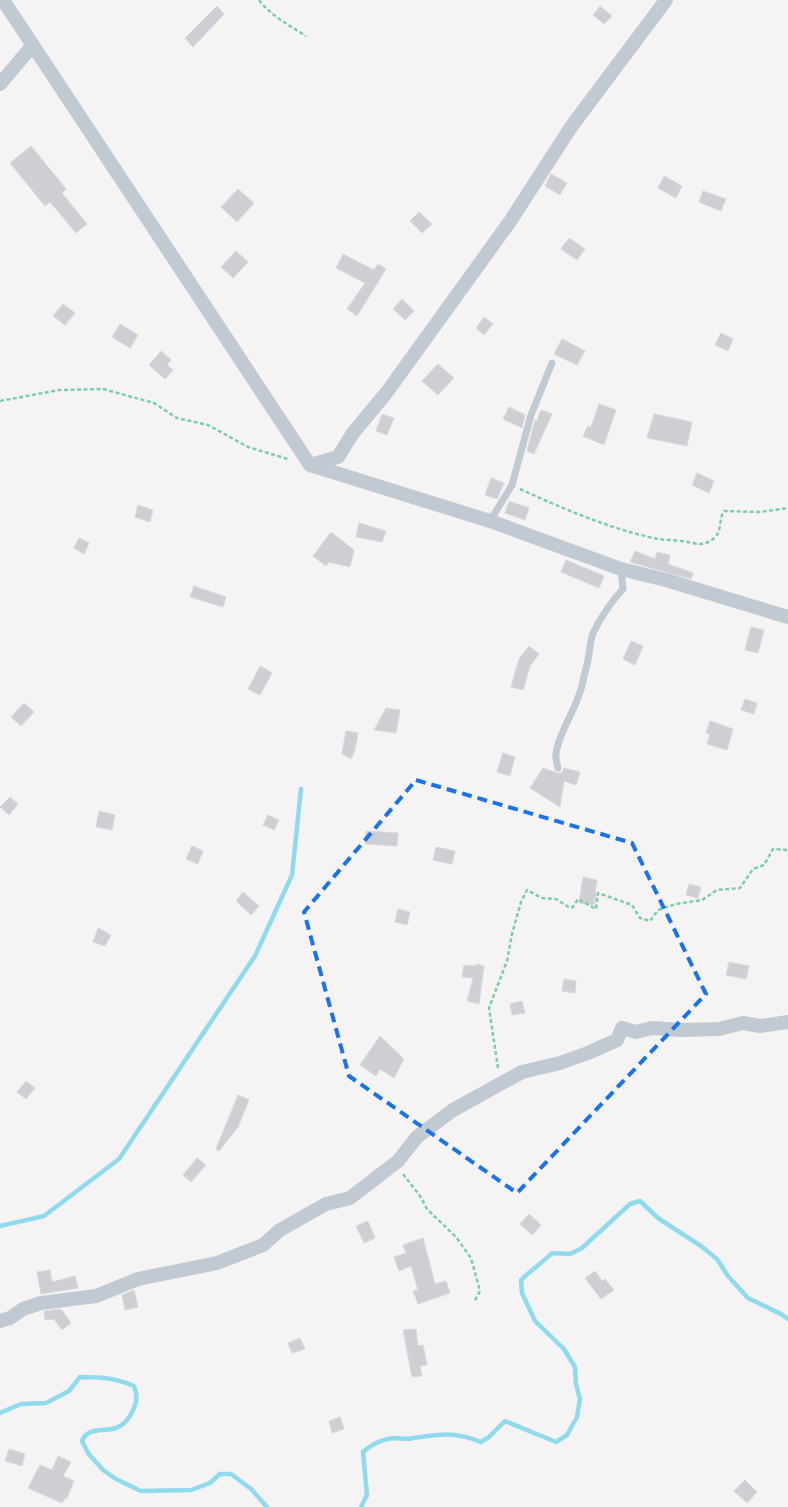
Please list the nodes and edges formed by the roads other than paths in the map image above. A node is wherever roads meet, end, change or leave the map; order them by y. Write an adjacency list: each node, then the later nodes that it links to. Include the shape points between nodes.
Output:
1 (3, 0): 3 (street)
2 (666, 0): 6 (street, via 571,127 511,220 338,457)
3 (32, 45): 4 (street); 6 (street)
4 (0, 84)
5 (552, 364): 7 (lane, via 531,415 512,485)
6 (310, 465): 7 (street)
7 (490, 521): 8 (street)
8 (621, 569): 9 (street); 10 (lane, via 623,589 608,606 592,636 583,682 555,755)
9 (788, 617)
10 (558, 768)
11 (788, 1022): 12 (street, via 760,1026 743,1023 719,1029 652,1028 636,1032 622,1028 617,1040 560,1063 522,1072 453,1110 416,1137 398,1160 350,1198 318,1208 280,1230 263,1245 217,1262 138,1279 96,1296 41,1303)
12 (0, 1322)

